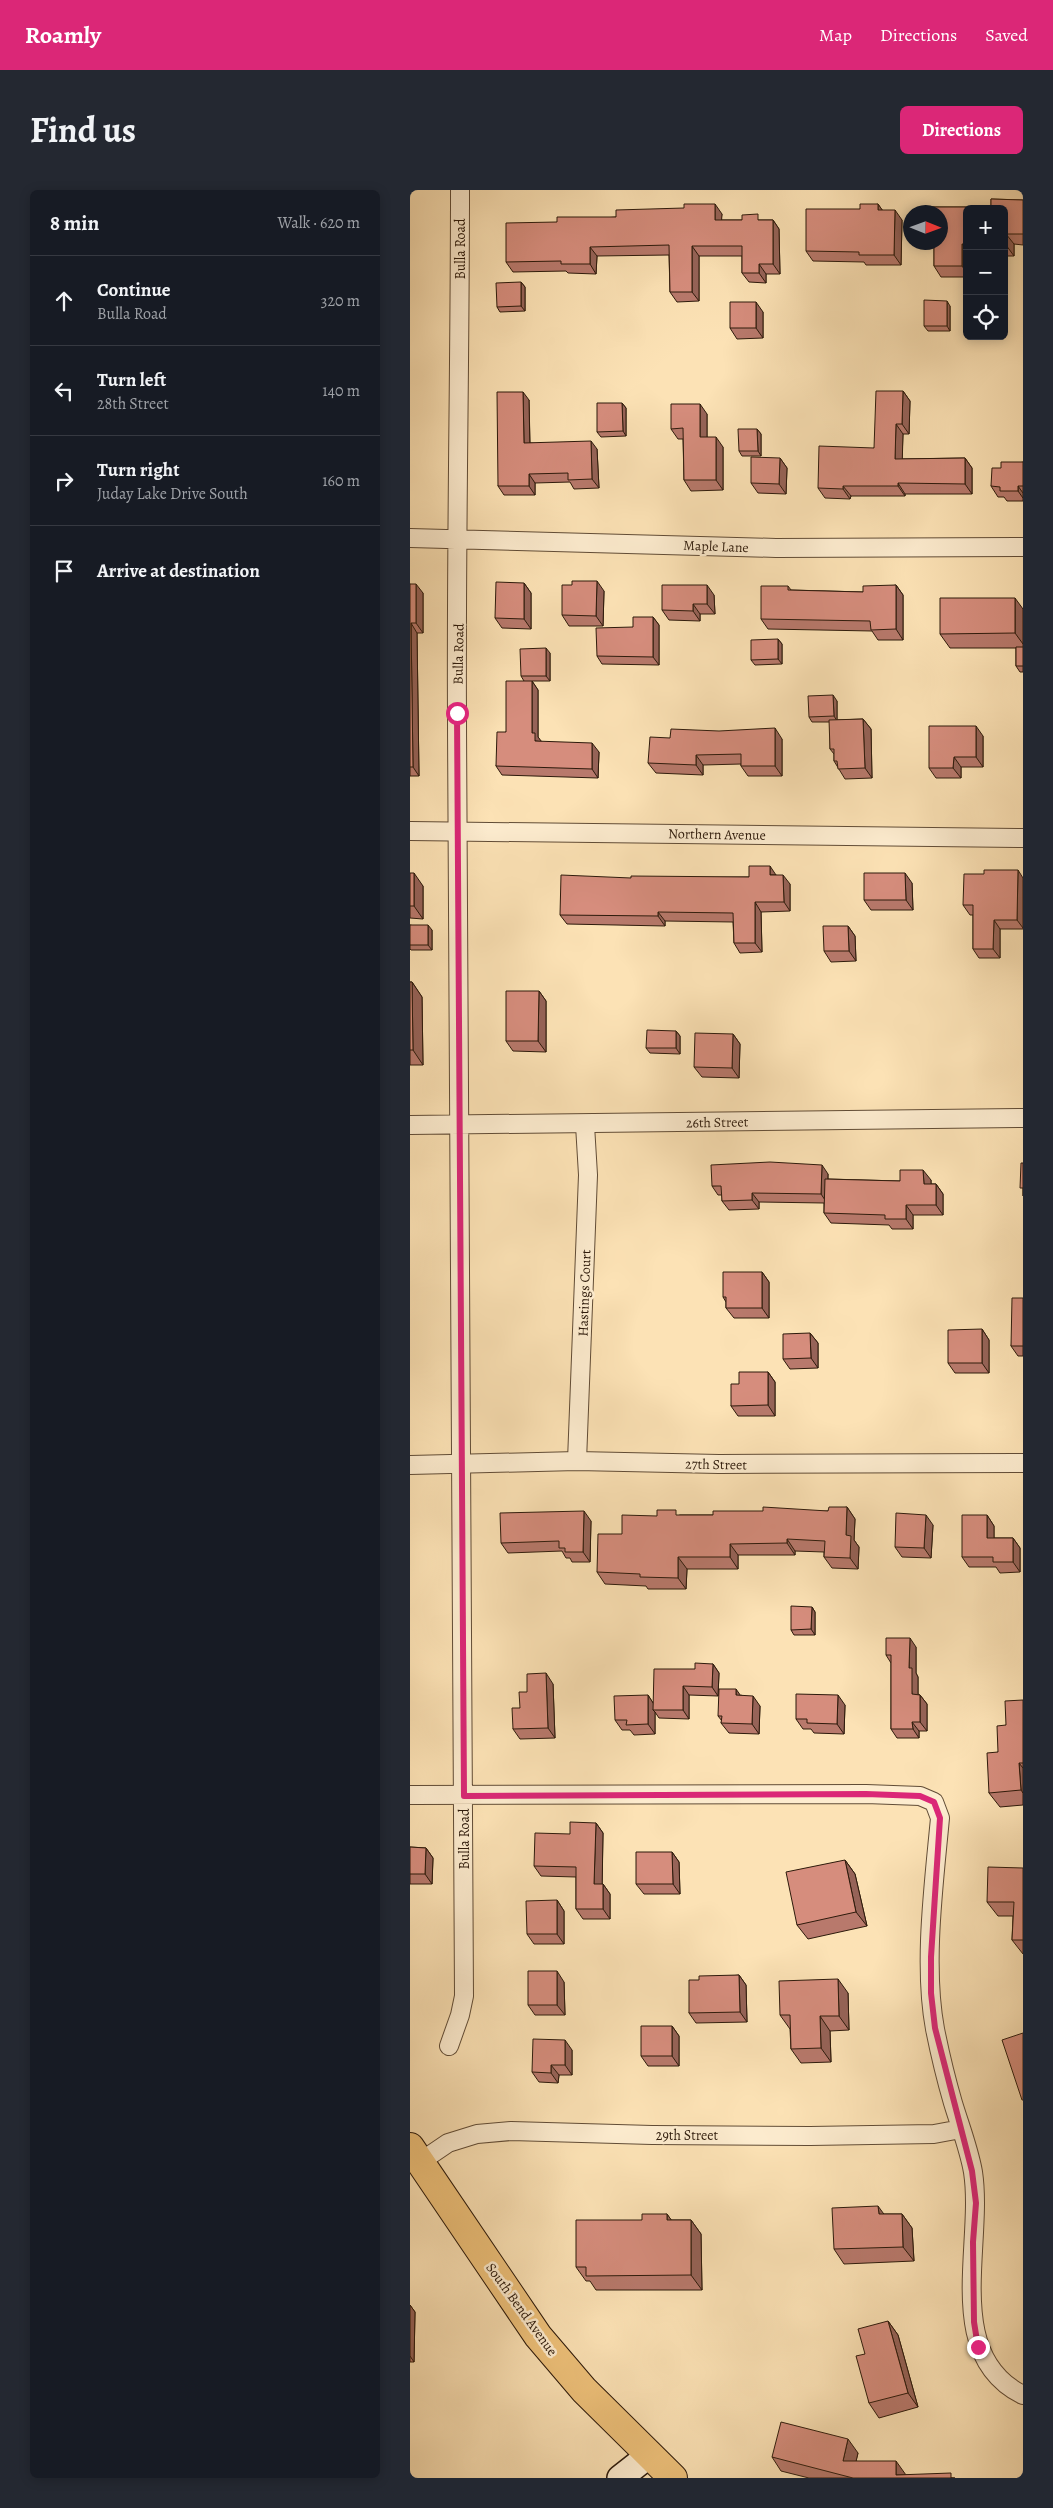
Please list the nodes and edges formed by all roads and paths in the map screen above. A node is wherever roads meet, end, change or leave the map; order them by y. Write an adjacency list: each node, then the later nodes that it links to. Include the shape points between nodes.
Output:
1 (460, 190): 3 (street, Bulla Road)
2 (410, 538): 3 (street, Maple Lane)
3 (459, 538): 4 (street, Maple Lane, via 776,548); 6 (street, Bulla Road)
4 (1023, 547)
5 (410, 831): 6 (street, Northern Avenue)
6 (458, 831): 7 (street, Northern Avenue); 11 (street, Bulla Road)
7 (1023, 838)
8 (1023, 1118): 9 (street, 26th Street)
9 (585, 1124): 11 (street, 26th Street); 12 (street, Hastings Court, via 588,1176)
10 (410, 1125): 11 (street, 26th Street)
11 (460, 1125): 15 (street, Bulla Road)
12 (577, 1461): 13 (street, 27th Street); 15 (street, 27th Street)
13 (1023, 1463)
14 (410, 1465): 15 (street, 27th Street)
15 (461, 1465): 17 (street, Bulla Road)
16 (410, 1796): 17 (street)
17 (464, 1796): 18 (street, Bulla Road, via 464,1996); 19 (street, via 866,1794 920,1796 934,1802 940,1818 931,1993 935,2028)
18 (449, 2046)
19 (961, 2129): 20 (street, 29th Street, via 934,2134 810,2136 511,2131 477,2134); 21 (street, via 976,2203 974,2322 978,2347 994,2374)
20 (415, 2155): 22 (main road, South Bend Avenue, via 538,2336 584,2390)
21 (1023, 2395)
22 (648, 2456): 23 (street); 24 (main road, South Bend Avenue)
23 (620, 2478)
24 (672, 2478)

